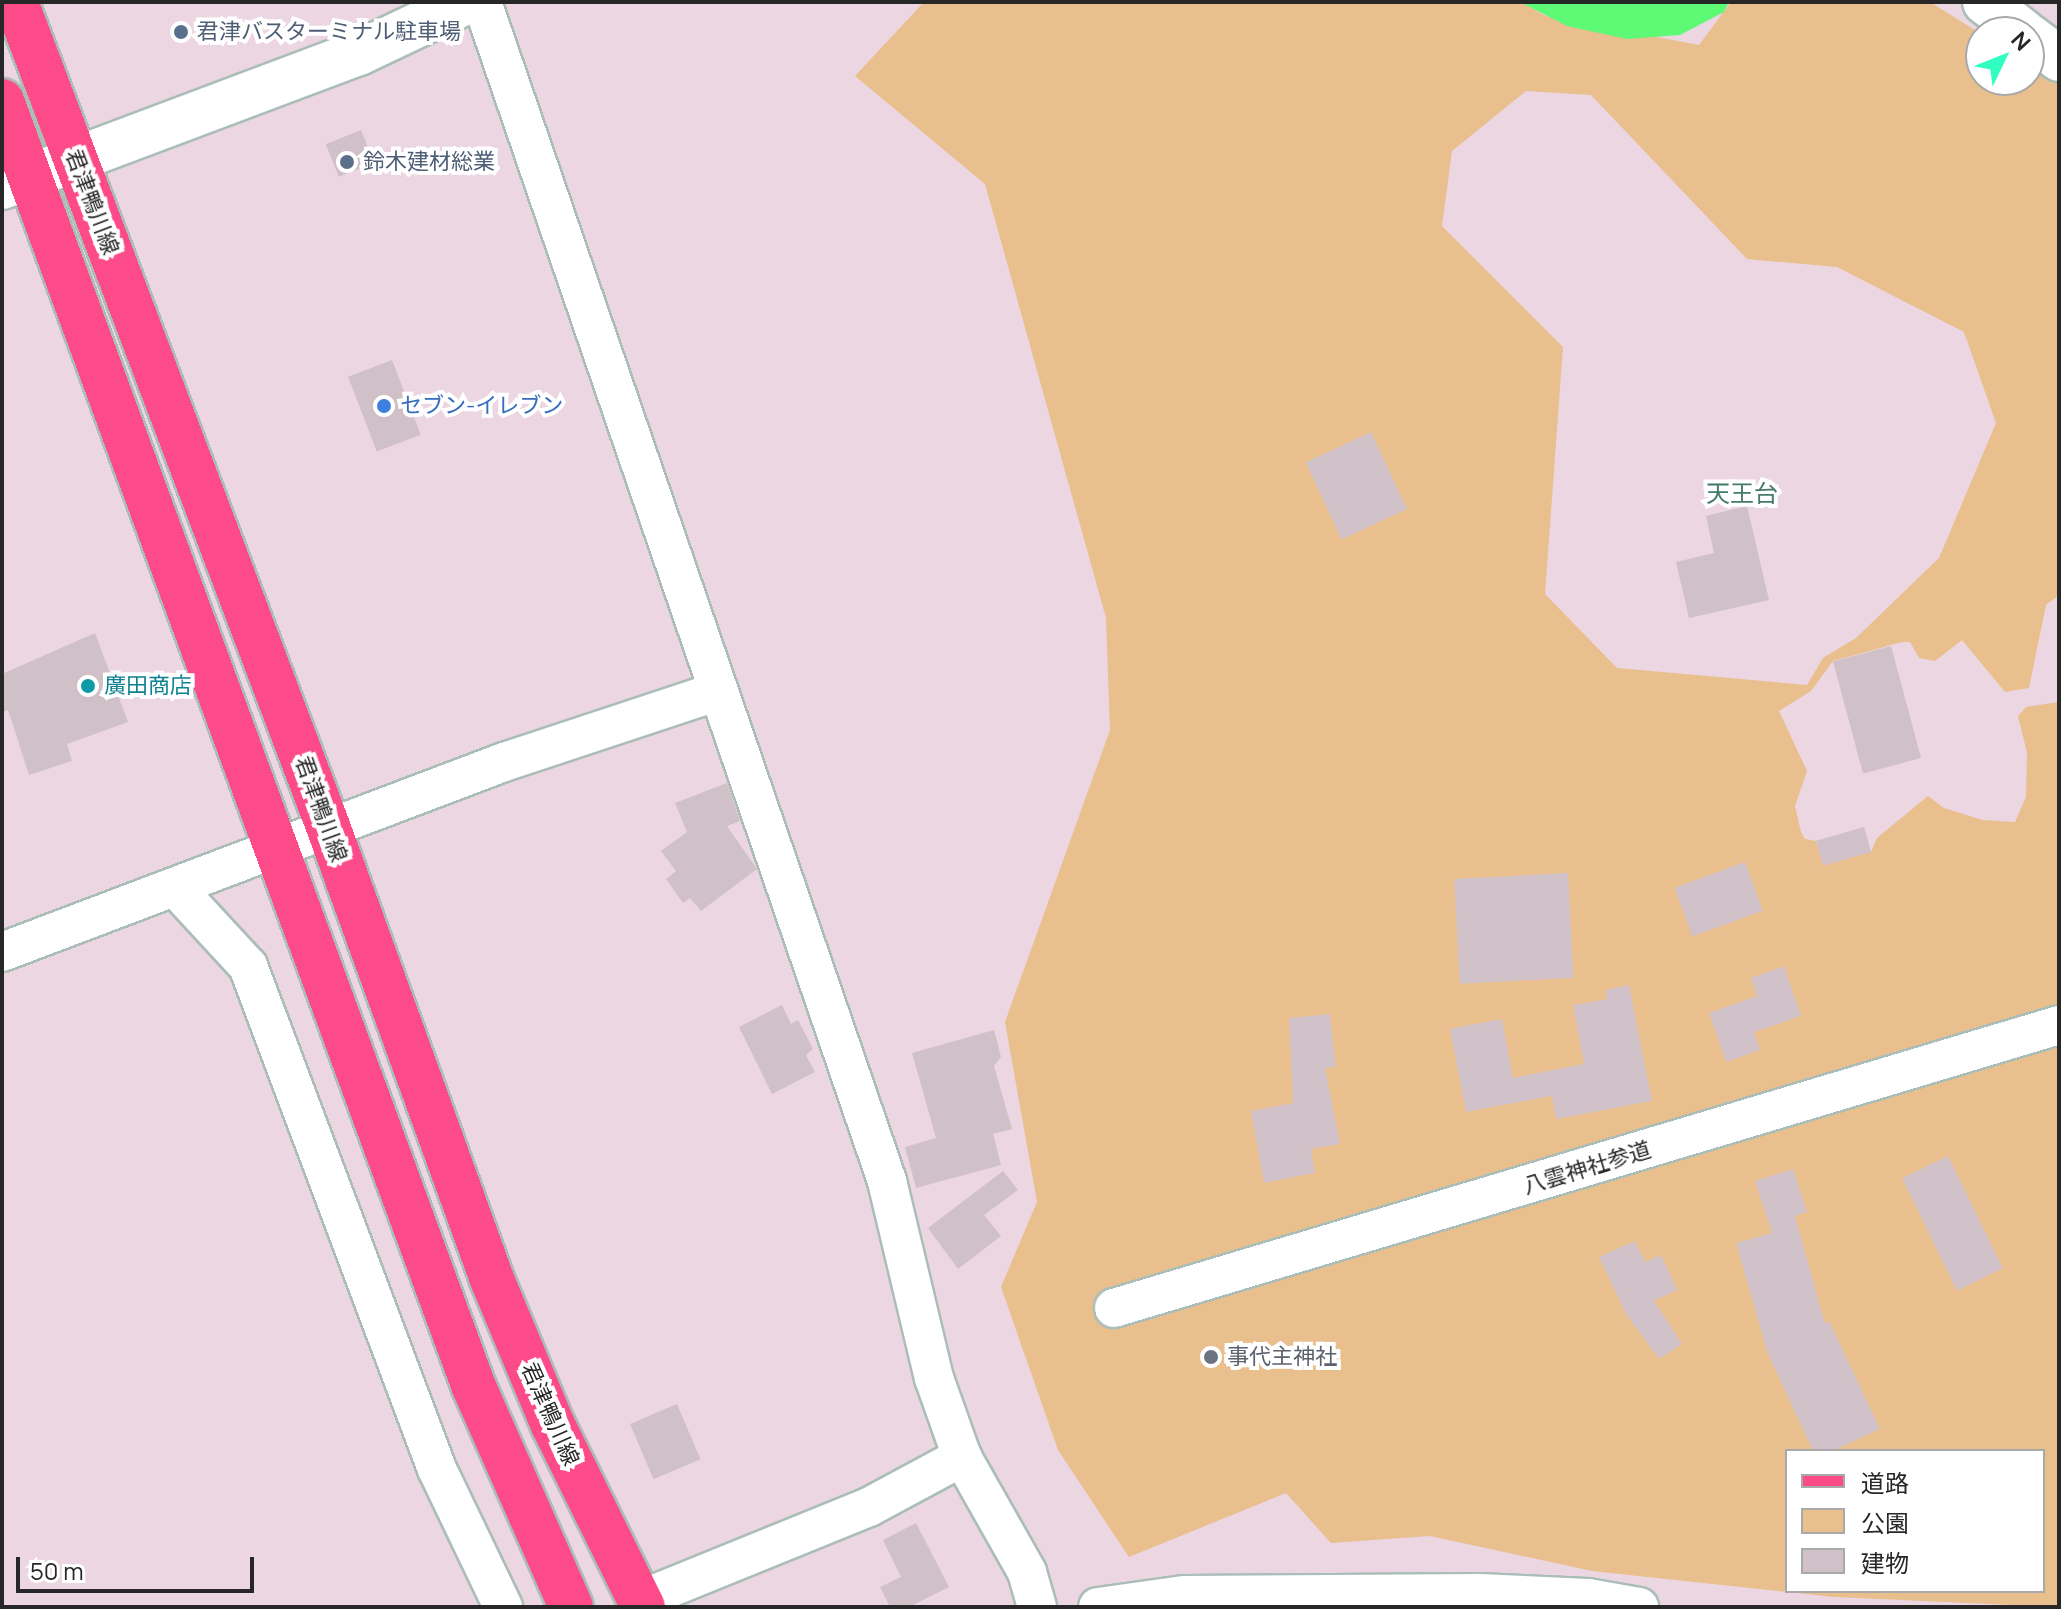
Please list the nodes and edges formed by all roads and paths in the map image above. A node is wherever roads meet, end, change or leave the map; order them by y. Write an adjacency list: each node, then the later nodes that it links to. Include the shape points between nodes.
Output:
1 (16, 2): 7 (main road, 君津鴨川線)
2 (466, 2): 7 (street, via 359,53)
3 (482, 2): 9 (street)
4 (1985, 2): 5 (street)
5 (2003, 16)
6 (2, 101): 8 (main road)
7 (76, 161): 8 (street); 10 (main road, 君津鴨川線)
8 (16, 182): 11 (main road)
9 (716, 692): 10 (street, via 504,762); 16 (street, via 887,1181 934,1378)
10 (329, 829): 11 (street); 18 (main road, 君津鴨川線, via 491,1277 553,1425)
11 (277, 849): 12 (street); 20 (main road, via 474,1387)
12 (175, 887): 13 (street); 19 (street, via 248,966 437,1469)
13 (2, 952)
14 (2059, 1025): 15 (street, 八雲神社参道)
15 (1114, 1308)
16 (962, 1457): 18 (street, via 869,1507); 21 (street, via 1027,1572)
17 (1332, 1601): 22 (street, via 1185,1595); 23 (street, via 1480,1593 1588,1598)
18 (642, 1604)
19 (503, 1607)
20 (571, 1607)
21 (1037, 1607)
22 (1098, 1607)
23 (1639, 1607)

